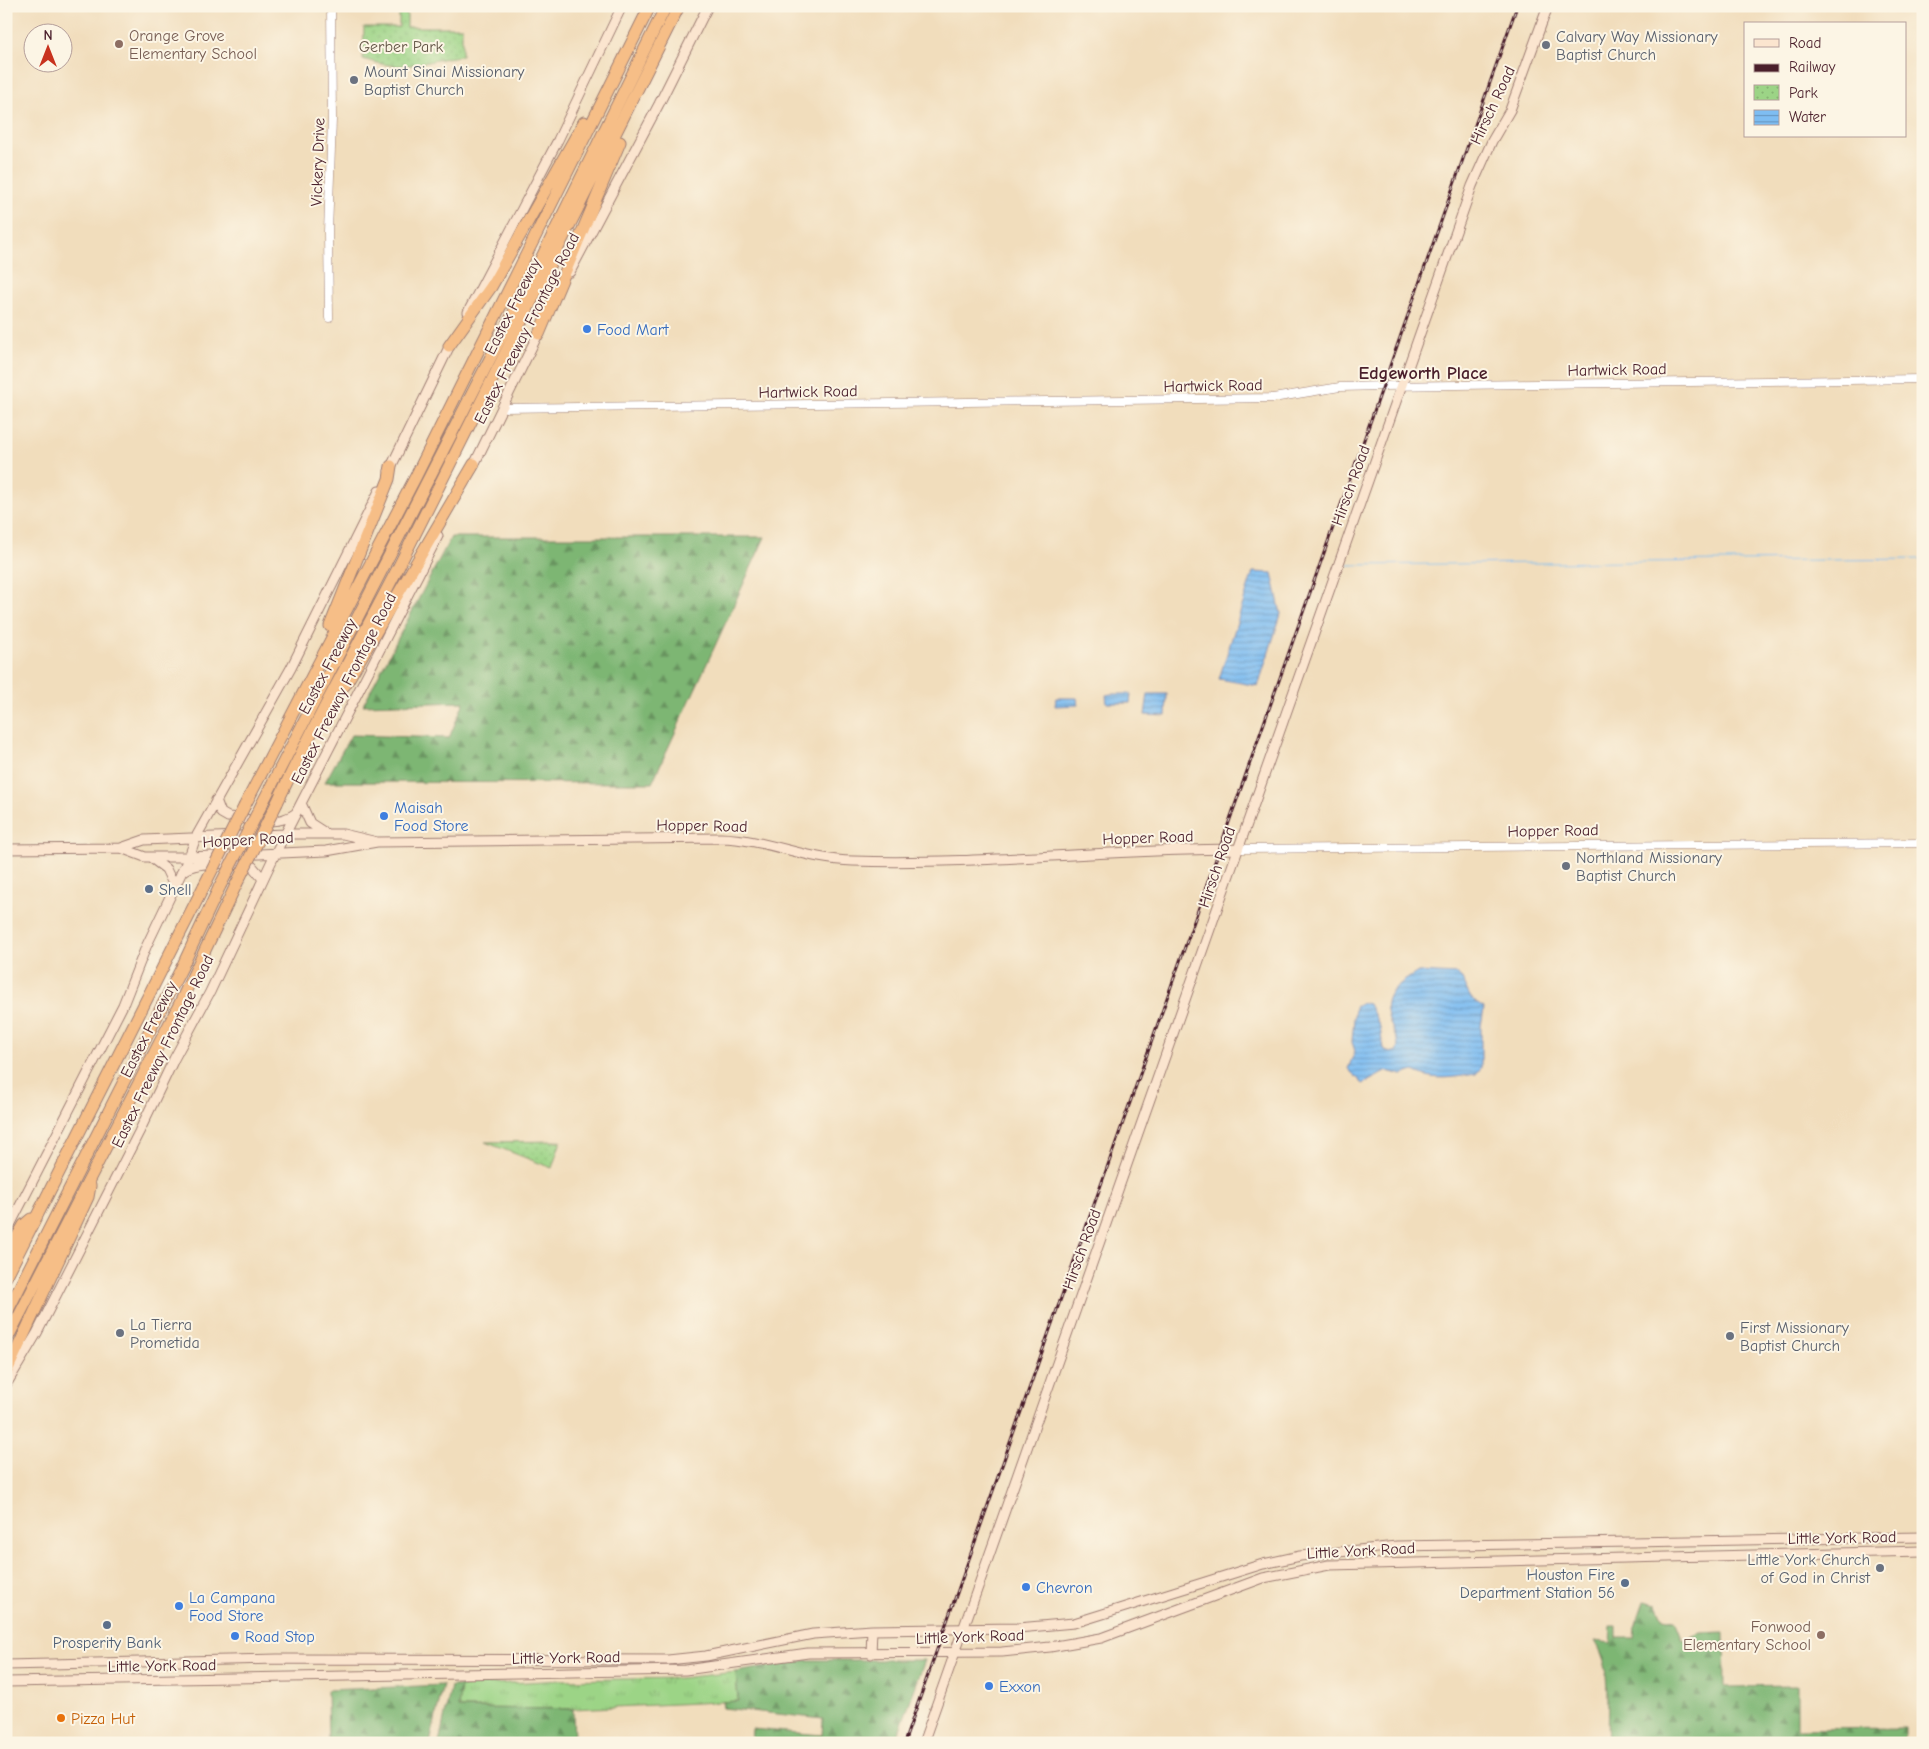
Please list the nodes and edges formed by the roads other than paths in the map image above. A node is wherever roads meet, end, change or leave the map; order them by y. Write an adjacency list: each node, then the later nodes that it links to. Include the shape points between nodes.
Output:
1 (331, 6): 10 (street, Vickery Drive)
2 (622, 6): 12 (main road, via 542,172)
3 (650, 6): 8 (highway, Eastex Freeway)
4 (666, 6): 42 (highway, bridge)
5 (679, 6): 9 (highway, Eastex Freeway)
6 (708, 6): 11 (main road, Eastex Freeway Frontage Road)
7 (1548, 6): 14 (main road, Hirsch Road, via 1510,110 1472,186)
8 (630, 47): 12 (highway, via 616,60 491,287); 19 (highway, Eastex Freeway)
9 (637, 91): 11 (highway, via 631,116); 18 (highway, Eastex Freeway, via 389,585)
10 (329, 318)
11 (539, 334): 15 (main road, Eastex Freeway Frontage Road)
12 (449, 346): 17 (main road)
13 (1923, 379): 14 (street, Hartwick Road)
14 (1402, 386): 15 (street, Hartwick Road, via 1340,388 1273,398); 30 (main road, Hirsch Road)
15 (503, 408): 16 (main road, Eastex Freeway Frontage Road)
16 (474, 464): 18 (highway, via 345,685); 21 (main road, Eastex Freeway Frontage Road)
17 (391, 466): 19 (highway, via 389,479 339,605); 20 (main road, via 308,635)
18 (326, 703): 37 (highway, Eastex Freeway, bridge, via 179,1005)
19 (286, 729): 38 (highway, Eastex Freeway, bridge)
20 (216, 800): 22 (main road, via 221,813 228,817 279,821); 25 (main road)
21 (301, 803): 22 (main road, Eastex Freeway Frontage Road); 24 (main road, via 310,822)
22 (296, 812): 23 (main road, Eastex Freeway Frontage Road)
23 (285, 834): 24 (main road, Hopper Road); 25 (main road, Hopper Road); 31 (main road, Eastex Freeway Frontage Road)
24 (327, 834): 26 (main road, Hopper Road, via 347,834)
25 (196, 837): 28 (main road, Hopper Road, via 144,840); 33 (main road)
26 (378, 842): 30 (main road, Hopper Road, via 742,838 820,859 856,862 989,860); 31 (main road, Hopper Road, via 326,851)
27 (1923, 843): 30 (street, Hopper Road)
28 (121, 848): 29 (main road, Hopper Road); 32 (main road, Hopper Road)
29 (6, 849)
30 (1238, 849): 57 (main road, Hirsch Road)
31 (276, 852): 33 (main road, Hopper Road); 35 (main road, Eastex Freeway Frontage Road)
32 (150, 857): 33 (main road, Hopper Road); 36 (main road, via 166,869)
33 (189, 857): 34 (main road)
34 (179, 876): 35 (main road, via 194,865 232,864 252,866); 36 (main road)
35 (263, 879): 45 (main road, Eastex Freeway Frontage Road, via 210,992 37,1333)
36 (174, 886): 39 (main road, via 123,1005)
37 (92, 1172): 43 (highway, Eastex Freeway); 44 (highway, via 88,1197)
38 (40, 1212): 40 (highway, via 24,1225); 41 (highway, Eastex Freeway)
39 (6, 1233)
40 (6, 1256)
41 (6, 1277)
42 (6, 1314)
43 (6, 1341)
44 (6, 1373)
45 (6, 1385)
46 (1923, 1537): 48 (main road, Little York Road)
47 (1619, 1542): 48 (main road, Little York Road); 49 (main road, Little York Road); 53 (main road)
48 (1642, 1542): 52 (main road)
49 (1424, 1546): 50 (main road, Little York Road); 54 (main road)
50 (1373, 1548): 55 (main road); 57 (main road, Little York Road, via 1300,1556 1263,1564 1074,1623)
51 (1923, 1551): 52 (main road, Little York Road)
52 (1642, 1556): 53 (main road, Little York Road)
53 (1620, 1557): 54 (main road, Little York Road)
54 (1424, 1562): 55 (main road, Little York Road)
55 (1373, 1563): 58 (main road, Little York Road, via 1329,1565 1263,1578 1101,1638 1050,1647)
56 (872, 1630): 57 (main road, Little York Road); 59 (main road); 60 (main road, Little York Road, via 813,1634 706,1656 668,1660)
57 (961, 1630): 58 (main road, Hirsch Road)
58 (953, 1653): 59 (main road, Little York Road); 64 (main road, Hirsch Road)
59 (871, 1654): 62 (main road, Little York Road, via 808,1653 685,1670)
60 (277, 1659): 61 (main road, Little York Road); 62 (main road)
61 (6, 1664)
62 (277, 1678): 63 (main road, Little York Road)
63 (6, 1682)
64 (923, 1743)

